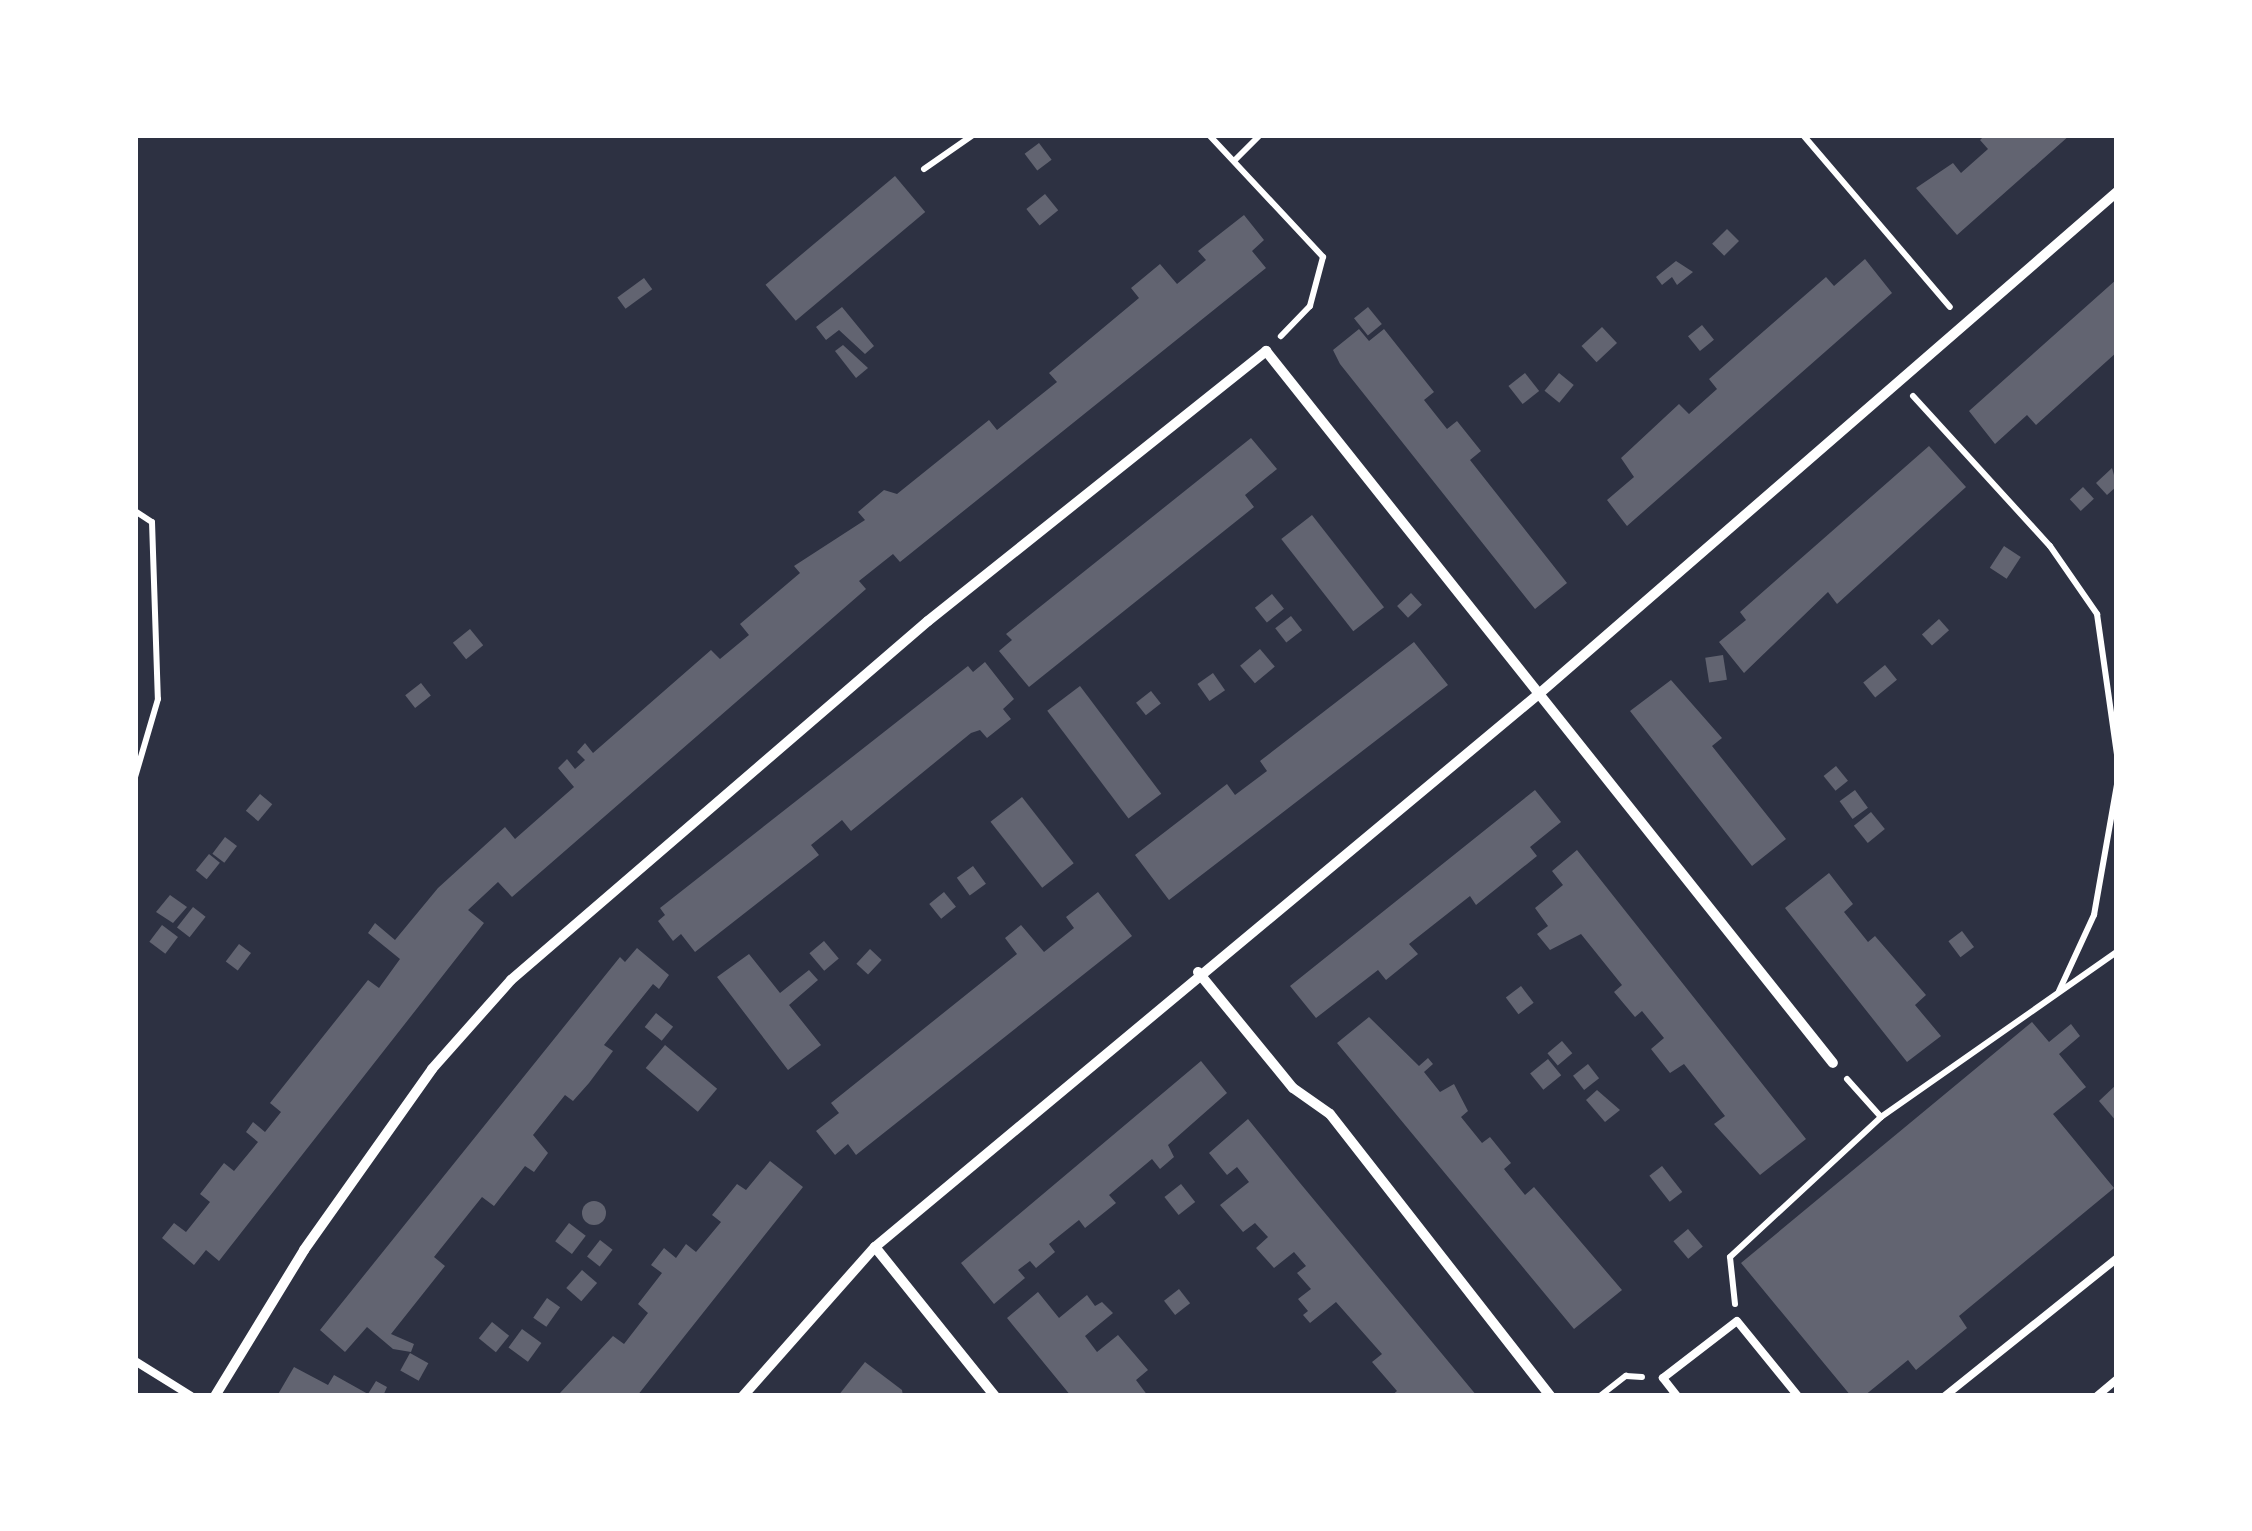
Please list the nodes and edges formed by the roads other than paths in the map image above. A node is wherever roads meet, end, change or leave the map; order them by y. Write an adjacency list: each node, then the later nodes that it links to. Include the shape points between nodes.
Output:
1 (2117, 192): 2 (street)
2 (1540, 693): 3 (street); 4 (street); 10 (street, via 1266,351 928,621 511,980 432,1068 304,1250)
3 (1198, 972): 5 (street); 13 (street, via 1293,1088 1330,1114)
4 (1833, 1063)
5 (875, 1247): 11 (street); 12 (street)
6 (2117, 1258): 16 (lane)
7 (135, 1361): 9 (lane)
8 (2117, 1379): 17 (lane)
9 (191, 1396)
10 (215, 1396)
11 (744, 1396)
12 (995, 1396)
13 (1550, 1396)
14 (1678, 1396): 15 (lane, via 1663,1378 1736,1322)
15 (1798, 1396)
16 (1945, 1396)
17 (2097, 1396)

